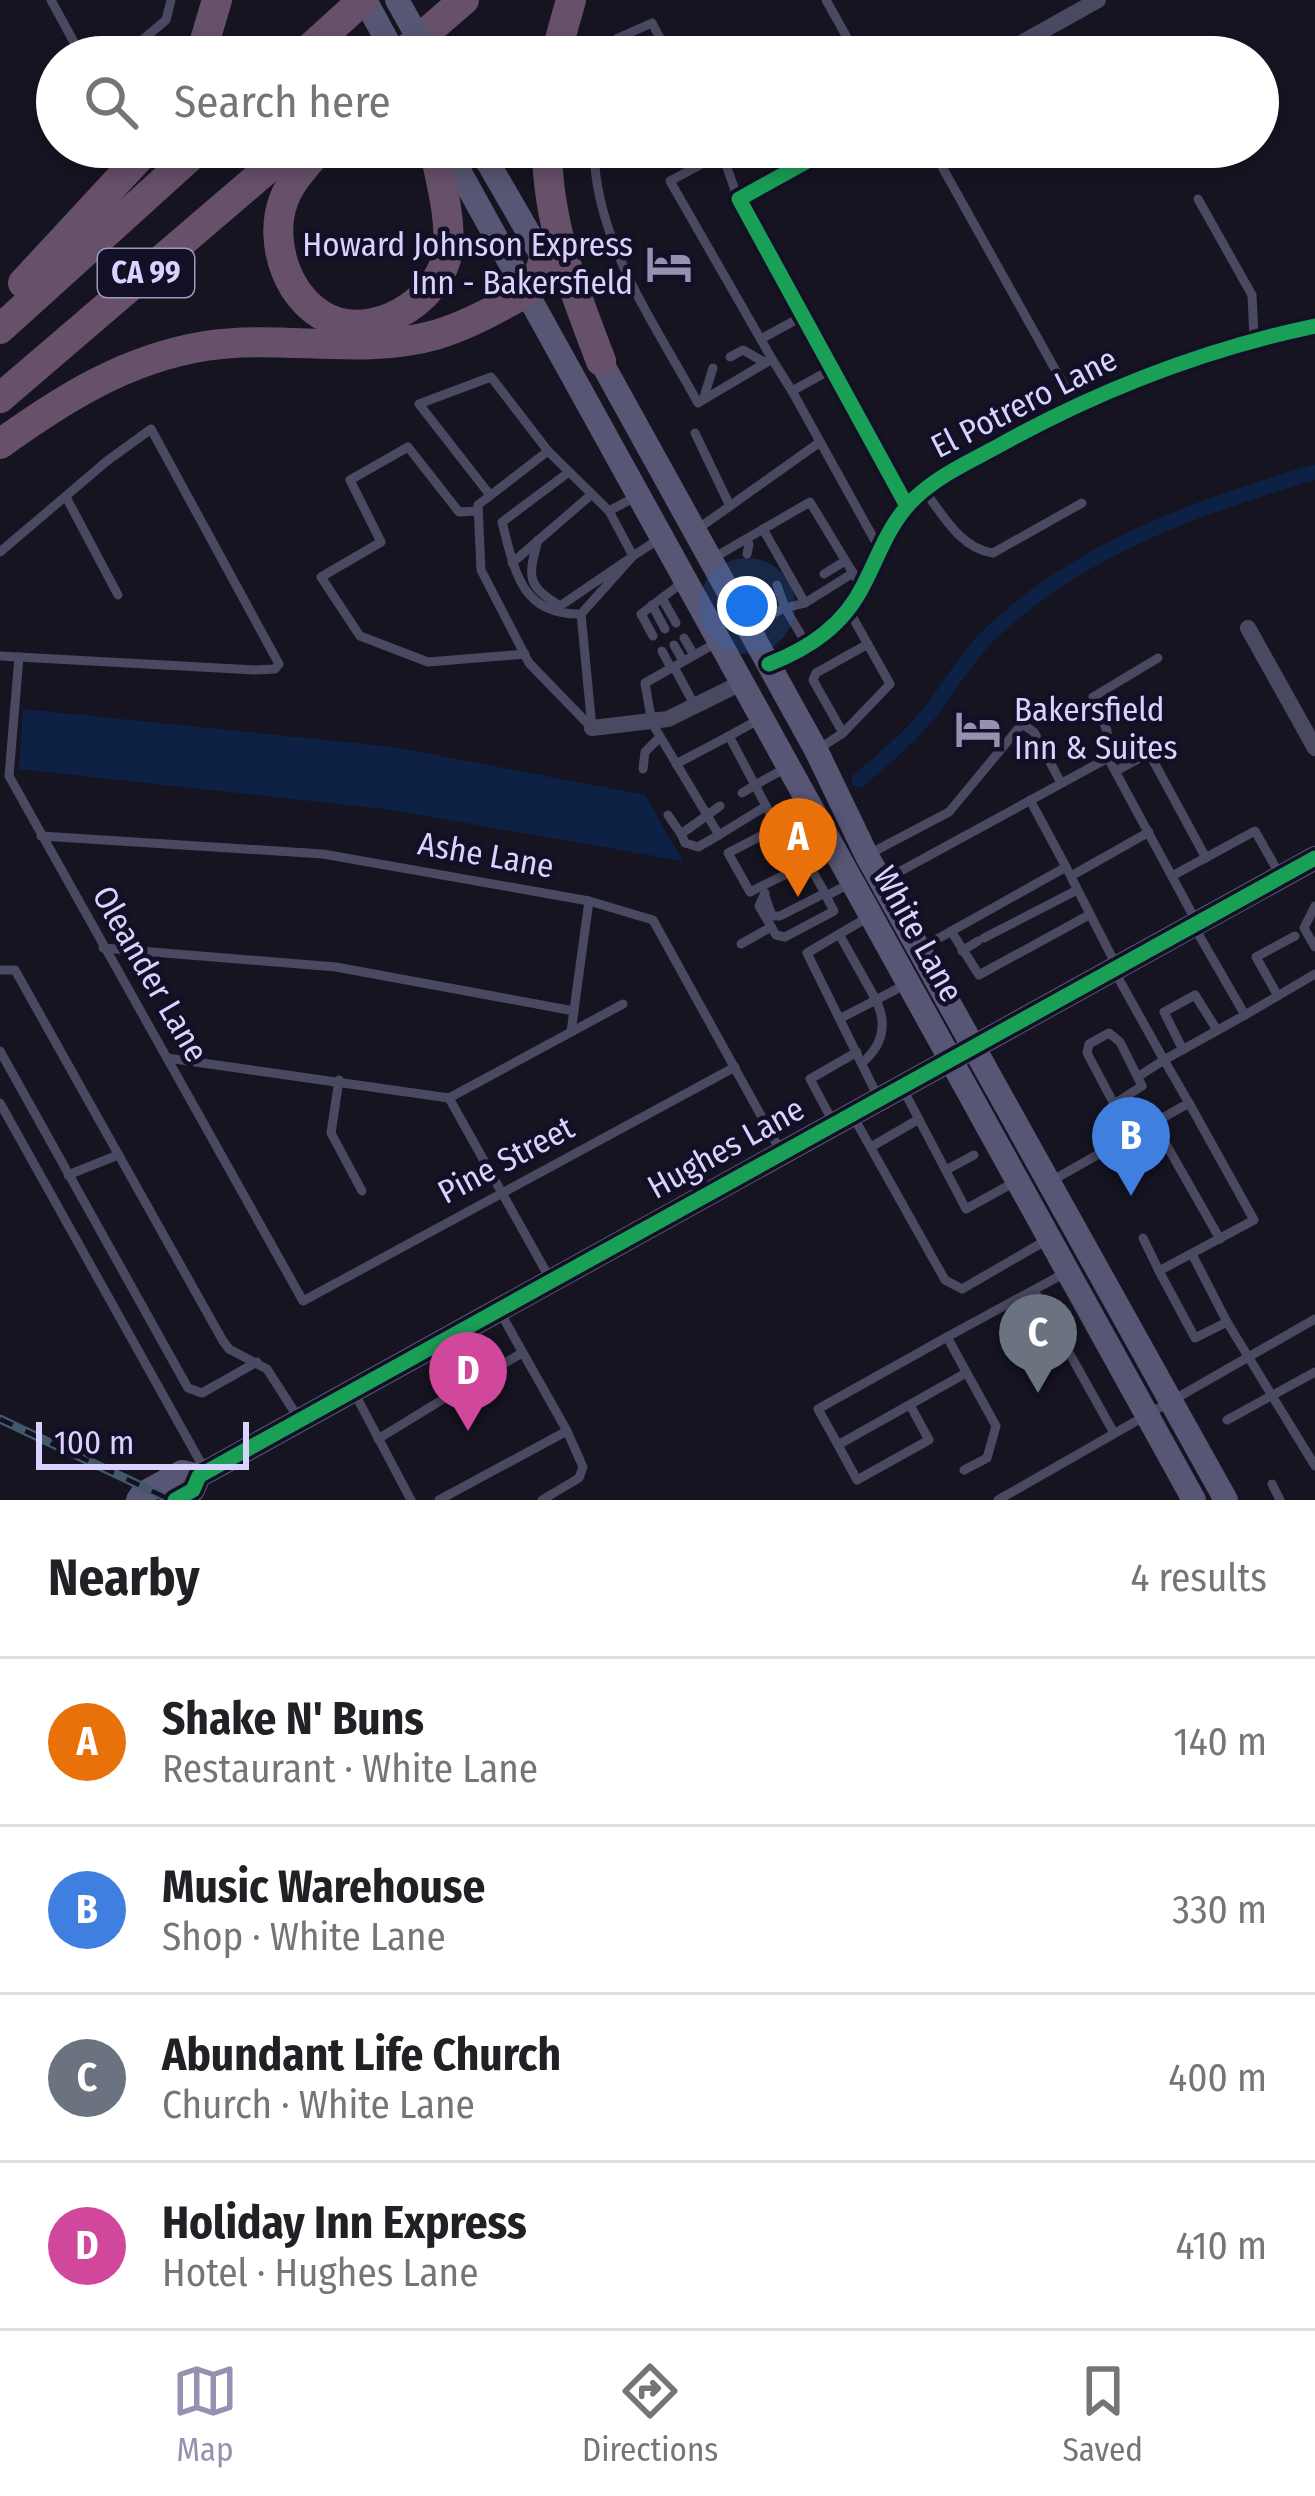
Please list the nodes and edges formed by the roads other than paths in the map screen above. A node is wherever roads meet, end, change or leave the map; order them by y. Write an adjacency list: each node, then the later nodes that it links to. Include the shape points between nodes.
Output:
1 (51, 0): 10 (lane)
2 (171, 0): 11 (lane, via 166,20)
3 (217, 0): 12 (highway)
4 (397, 0): 15 (main road, bridge)
5 (464, 0): 16 (highway)
6 (571, 0): 17 (highway)
7 (826, 0): 20 (lane)
8 (1099, 0): 21 (street)
9 (360, 3): 13 (highway); 14 (main road)
10 (71, 36)
11 (147, 36)
12 (206, 36)
13 (323, 36)
14 (384, 36)
15 (424, 36)
16 (435, 36)
17 (561, 36)
18 (623, 36): 19 (lane, via 652,23)
19 (659, 36)
20 (846, 36)
21 (1034, 36)
22 (133, 168): 39 (highway)
23 (177, 168): 42 (highway, CA 99)
24 (268, 168): 51 (highway, CA 99)
25 (304, 168): 26 (highway, via 283,201 280,254 307,302 353,324 394,316 440,275 448,249)
26 (437, 168)
27 (458, 168): 38 (main road, White Lane)
28 (491, 168): 37 (main road, White Lane)
29 (549, 168): 46 (highway, via 566,270)
30 (594, 168): 52 (lane, via 621,264 698,403)
31 (692, 168): 43 (lane, via 670,182)
32 (728, 168): 35 (lane)
33 (795, 168): 35 (street)
34 (943, 168): 53 (lane)
35 (739, 199): 40 (street)
36 (1198, 199): 44 (lane, via 1248,285)
37 (544, 259): 38 (highway); 46 (main road, White Lane)
38 (527, 292): 56 (highway, via 417,338 230,343 136,363 61,400); 61 (main road, White Lane)
39 (0, 306)
40 (803, 316): 43 (lane); 49 (street)
41 (1315, 326): 44 (street, El Potrero Lane)
42 (0, 329)
43 (761, 339): 47 (lane)
44 (1254, 339): 53 (street, El Potrero Lane)
45 (730, 358): 47 (lane, via 743,350)
46 (601, 361): 70 (main road, White Lane)
47 (769, 361): 50 (lane); 52 (lane)
48 (713, 368): 52 (lane)
49 (832, 369): 50 (lane); 66 (street)
50 (792, 392): 55 (lane)
51 (0, 398)
52 (704, 400)
53 (1075, 405): 59 (street, El Potrero Lane)
54 (694, 434): 65 (lane)
55 (820, 442): 65 (lane); 73 (lane)
56 (0, 444)
57 (548, 452): 58 (lane); 62 (lane); 62 (lane, via 491,376 419,404)
58 (569, 472): 60 (lane); 78 (lane, via 502,522)
59 (924, 490): 64 (lane, via 964,540 993,554); 66 (street, El Potrero Lane)
60 (592, 494): 67 (lane); 72 (lane)
61 (640, 494): 67 (lane); 71 (main road, White Lane)
62 (490, 495): 68 (lane)
63 (66, 497): 74 (lane); 83 (lane); 100 (lane, via 151,429 278,660 275,669 255,670)
64 (1082, 503)
65 (730, 506): 70 (lane)
66 (908, 506): 73 (street, El Potrero Lane)
67 (609, 511): 75 (lane)
68 (478, 512): 98 (lane, via 481,571); 98 (lane, via 459,512 408,447 350,480 381,542 321,577 360,635 428,662)
69 (763, 529): 76 (lane, via 750,546); 77 (lane, via 809,502); 85 (lane)
70 (695, 532): 76 (main road, White Lane)
71 (665, 539): 75 (lane); 80 (main road, White Lane); 103 (main road, via 690,555 748,656)
72 (538, 540): 75 (lane, via 529,572 538,592 560,606); 78 (lane)
73 (879, 548): 81 (street, El Potrero Lane)
74 (0, 552)
75 (633, 556): 89 (lane)
76 (710, 559): 90 (main road, White Lane)
77 (845, 561): 79 (lane); 81 (lane)
78 (512, 563): 89 (lane, via 534,603)
79 (824, 574)
80 (688, 579): 84 (lane); 93 (main road, White Lane)
81 (858, 581): 85 (lane); 88 (street, El Potrero Lane)
82 (772, 587): 86 (lane)
83 (118, 595)
84 (662, 598): 87 (lane); 87 (lane, via 671,626)
85 (805, 603): 86 (lane)
86 (782, 604): 90 (lane); 96 (lane)
87 (652, 605): 92 (lane, via 641,614)
88 (848, 609): 95 (lane); 96 (street, El Potrero Lane)
89 (581, 614): 107 (lane)
90 (748, 625): 103 (main road, White Lane)
91 (1248, 628): 111 (street)
92 (653, 636)
93 (721, 640): 102 (lane); 104 (main road, White Lane)
94 (679, 642): 102 (lane)
95 (868, 644): 109 (lane, via 890,684); 109 (lane, via 813,680)
96 (808, 646): 103 (street, El Potrero Lane)
97 (662, 651): 102 (lane)
98 (525, 654): 107 (lane)
99 (0, 656): 100 (lane)
100 (19, 657): 135 (lane, Oleander Lane, via 9,776)
101 (1158, 658): 114 (lane, via 1094,697)
102 (680, 663): 105 (lane); 108 (lane, via 645,682)
103 (769, 664): 112 (main road, White Lane)
104 (743, 682): 105 (street); 106 (main road, White Lane); 112 (main road, via 763,688 794,740)
105 (696, 708): 108 (street)
106 (762, 718): 110 (lane); 117 (main road, White Lane)
107 (592, 728): 108 (street)
108 (656, 730): 116 (lane); 118 (lane)
109 (843, 733): 112 (lane)
110 (729, 736): 113 (lane); 116 (lane)
111 (1315, 748)
112 (816, 750): 137 (main road, White Lane)
113 (738, 754): 115 (lane); 123 (lane)
114 (1108, 758): 119 (lane); 122 (lane)
115 (724, 762)
116 (676, 764): 121 (lane)
117 (788, 767): 123 (lane); 128 (main road, White Lane)
118 (643, 769)
119 (1116, 771): 132 (lane); 138 (lane, via 1148,753)
120 (702, 775): 121 (lane)
121 (688, 783): 129 (lane)
122 (1061, 783): 125 (lane); 137 (lane, via 1022,724 955,808)
123 (755, 785): 124 (lane); 127 (lane)
124 (742, 793)
125 (1030, 800): 141 (lane); 145 (lane)
126 (720, 806): 129 (lane)
127 (766, 806): 131 (lane); 134 (lane)
128 (811, 810): 131 (lane); 136 (main road, White Lane)
129 (706, 814): 133 (lane); 134 (lane)
130 (668, 815): 133 (lane)
131 (778, 827): 140 (lane); 144 (lane, via 728,853 750,892)
132 (1149, 832): 141 (lane); 142 (lane)
133 (681, 834): 134 (lane, via 698,847)
134 (719, 835)
135 (41, 836): 150 (lane, Ashe Lane, via 323,854); 161 (lane, Oleander Lane)
136 (834, 850): 140 (lane); 146 (main road, White Lane)
137 (867, 856): 145 (main road, White Lane)
138 (1206, 857): 142 (lane); 143 (lane, via 1255,831)
139 (1315, 858): 143 (main road, Hughes Lane)
140 (804, 865): 144 (lane); 149 (lane)
141 (1069, 871): 147 (lane); 156 (lane)
142 (1172, 876): 154 (lane)
143 (1281, 877): 154 (main road, Hughes Lane)
144 (778, 878): 148 (lane)
145 (881, 882): 162 (main road, White Lane)
146 (851, 883): 149 (lane); 153 (main road, White Lane)
147 (1077, 890): 152 (lane); 163 (lane)
148 (765, 893): 149 (lane, via 772,916); 155 (lane, via 759,906)
149 (825, 895): 155 (lane, via 834,911 785,937)
150 (589, 901): 171 (lane); 183 (lane, Ashe Lane, via 653,920)
151 (1315, 906): 160 (lane, via 1304,928)
152 (1089, 915): 163 (lane, via 979,975); 164 (lane)
153 (870, 916): 157 (lane); 167 (main road, White Lane)
154 (1195, 924): 164 (main road, Hughes Lane); 172 (lane)
155 (770, 927): 159 (lane)
156 (951, 932): 162 (lane); 163 (lane)
157 (839, 934): 169 (lane); 173 (lane, via 807,953)
158 (1295, 936): 168 (lane, via 1256,957)
159 (741, 944)
160 (1315, 947)
161 (103, 948): 171 (lane, via 336,968); 180 (lane, Oleander Lane)
162 (918, 949): 179 (main road, White Lane)
163 (962, 951)
164 (1115, 969): 179 (main road, Hughes Lane); 182 (lane)
165 (0, 970): 198 (lane, via 15,970)
166 (1315, 974): 168 (lane)
167 (908, 983): 169 (lane); 179 (main road, White Lane)
168 (1278, 996): 172 (lane)
169 (876, 1000): 173 (lane); 181 (lane, via 884,1017 878,1050)
170 (623, 1004): 176 (lane)
171 (574, 1011): 176 (lane)
172 (1245, 1015): 175 (lane)
173 (843, 1023): 174 (lane); 181 (lane)
174 (860, 1027)
175 (1217, 1030): 177 (lane); 177 (lane, via 1195,994 1164,1012)
176 (571, 1032): 187 (lane)
177 (1183, 1050): 182 (lane)
178 (0, 1051): 200 (lane)
179 (962, 1053): 186 (main road, Hughes Lane); 201 (main road, White Lane); 202 (main road, White Lane)
180 (167, 1058): 185 (lane); 213 (lane, Oleander Lane)
181 (859, 1058): 186 (lane); 191 (lane, via 810,1079)
182 (1165, 1060): 184 (lane); 189 (lane)
183 (736, 1067): 196 (lane, Ashe Lane); 204 (lane, Pine Street)
184 (1138, 1076): 190 (lane, via 1141,1089); 190 (lane, via 1114,1035 1089,1044)
185 (338, 1080): 187 (lane); 203 (lane, via 331,1133)
186 (890, 1092): 191 (main road, Hughes Lane); 192 (lane)
187 (449, 1098): 204 (lane)
188 (0, 1103): 237 (lane)
189 (1190, 1103): 193 (lane); 207 (lane, via 1254,1220)
190 (1114, 1104): 194 (lane)
191 (843, 1118): 195 (lane); 196 (main road, Hughes Lane)
192 (919, 1119): 195 (lane); 199 (lane)
193 (1154, 1123): 194 (lane); 207 (lane)
194 (1131, 1136): 202 (lane)
195 (871, 1147): 205 (lane, via 945,1280 962,1289)
196 (782, 1152): 211 (main road, Hughes Lane)
197 (974, 1155): 199 (lane)
198 (118, 1156): 200 (lane); 220 (lane, via 223,1341)
199 (946, 1170): 201 (lane, via 966,1209)
200 (68, 1175): 220 (lane, via 188,1388 202,1393)
201 (1018, 1181): 205 (main road, White Lane)
202 (1048, 1183): 228 (main road, White Lane)
203 (362, 1191)
204 (503, 1192): 211 (lane); 213 (lane, Pine Street)
205 (1050, 1238): 209 (main road, White Lane)
206 (1143, 1238): 210 (lane)
207 (1220, 1239): 208 (lane)
208 (1192, 1254): 210 (lane); 216 (lane)
209 (1068, 1271): 212 (lane); 228 (main road, White Lane)
210 (1159, 1271): 216 (lane, via 1195,1339)
211 (550, 1279): 214 (main road, Hughes Lane)
212 (1034, 1290): 217 (lane); 232 (lane)
213 (304, 1301)
214 (498, 1308): 218 (lane); 223 (main road, Hughes Lane)
215 (1315, 1319): 219 (lane)
216 (1227, 1322): 219 (lane)
217 (947, 1337): 222 (lane); 234 (lane, via 818,1409)
218 (522, 1353): 224 (lane); 231 (lane)
219 (1249, 1357): 225 (lane); 228 (lane)
220 (257, 1362): 229 (lane)
221 (1315, 1372): 225 (lane)
222 (967, 1373): 227 (lane); 236 (lane, via 996,1426 987,1458)
223 (352, 1390): 229 (main road, Hughes Lane); 233 (lane)
224 (457, 1391)
225 (1271, 1396): 230 (lane); 235 (lane)
226 (445, 1398): 233 (lane)
227 (910, 1405): 234 (lane); 234 (lane, via 929,1440 857,1480)
228 (1159, 1409): 232 (lane); 245 (main road, White Lane); 246 (main road, White Lane)
229 (299, 1419): 237 (main road, Hughes Lane)
230 (1227, 1420)
231 (567, 1431): 242 (lane); 243 (lane, via 583,1467 579,1478)
232 (1114, 1433): 244 (lane)
233 (378, 1439): 241 (lane)
234 (838, 1445)
235 (1315, 1466)
236 (964, 1470)
237 (202, 1474): 239 (main road, Hughes Lane, via 182,1472); 240 (main road, Hughes Lane)
238 (1272, 1484): 247 (lane)
239 (138, 1500)
240 (176, 1500)
241 (411, 1500)
242 (439, 1500)
243 (542, 1500)
244 (998, 1500)
245 (1194, 1500)
246 (1226, 1500)
247 (1280, 1500)

